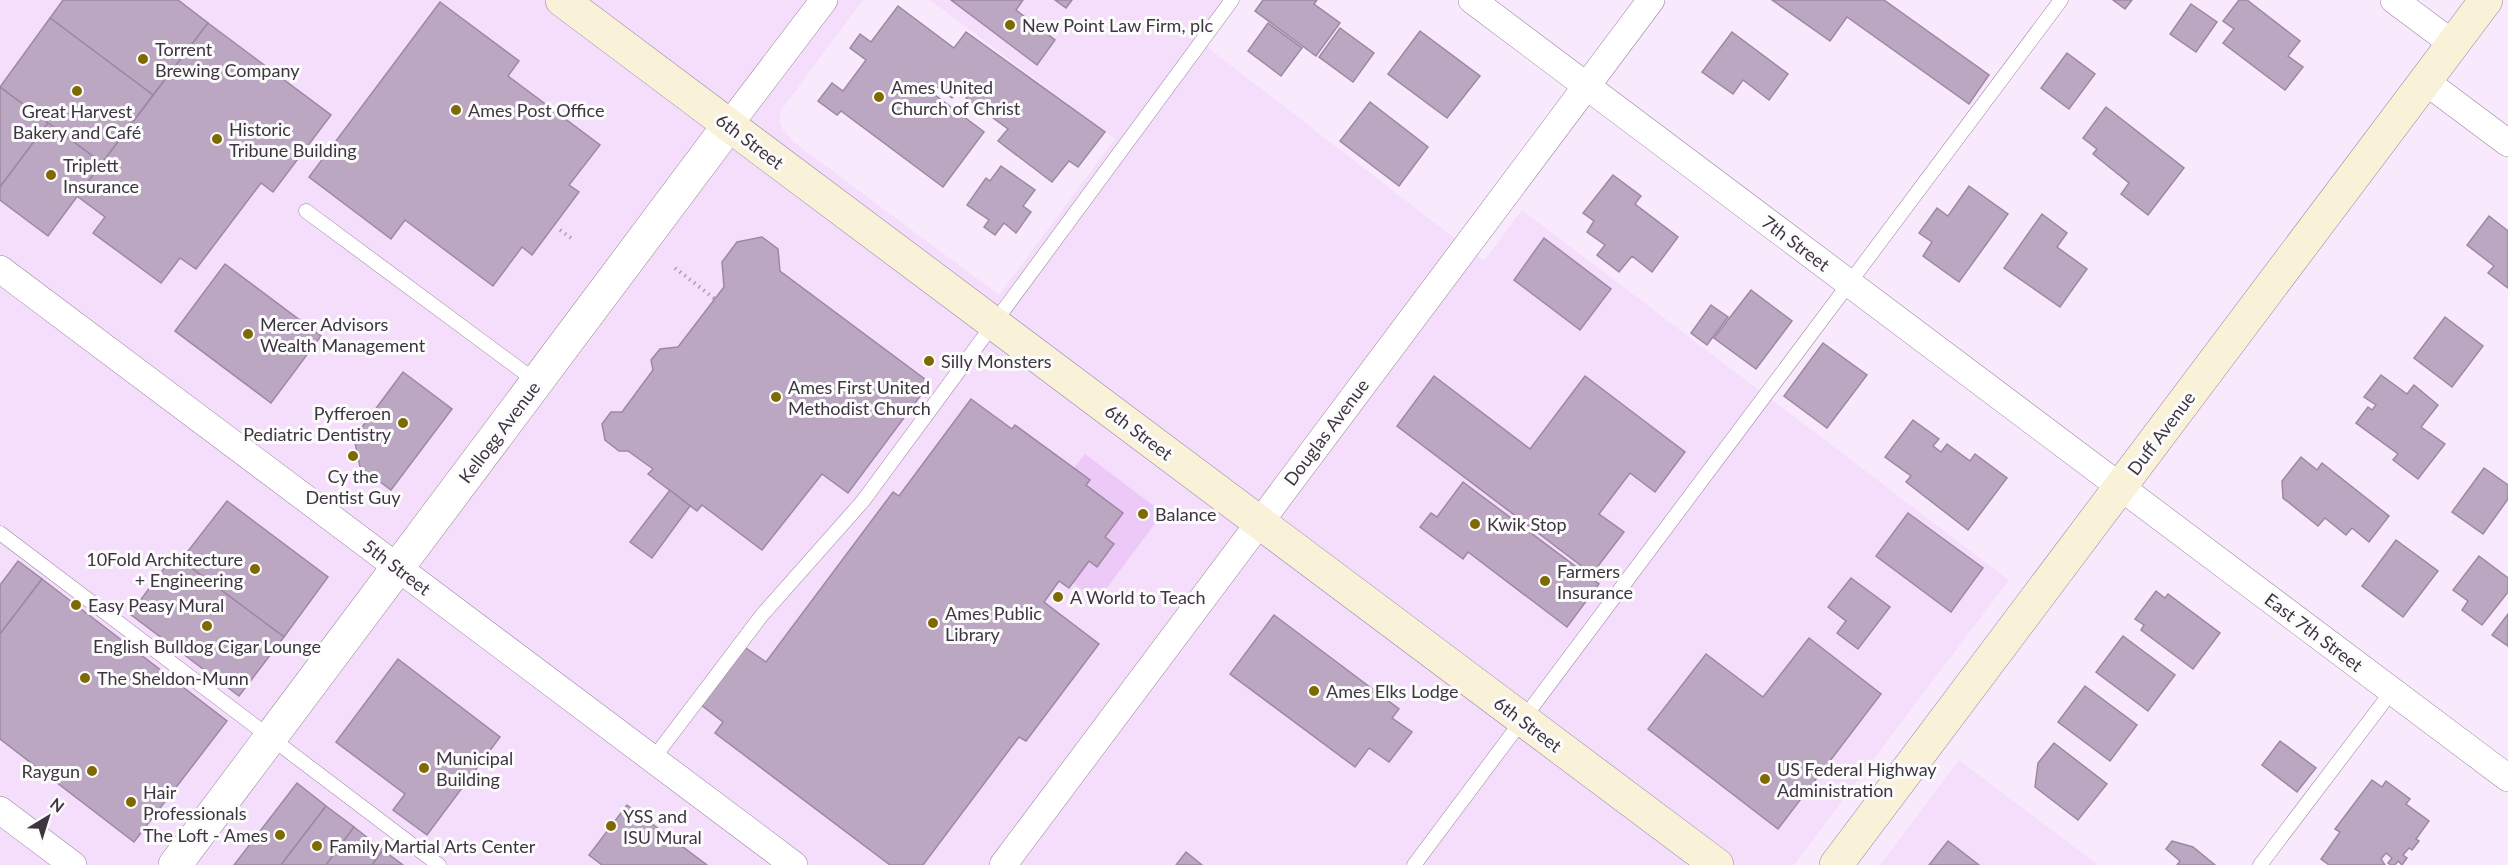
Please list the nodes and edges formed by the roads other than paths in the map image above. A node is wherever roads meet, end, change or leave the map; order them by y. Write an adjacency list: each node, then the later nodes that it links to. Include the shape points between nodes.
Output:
1 (562, 0): 12 (main road, 6th Street)
2 (824, 0): 12 (street, Kellogg Avenue)
3 (1232, 0): 17 (lane)
4 (1472, 0): 11 (street, 7th Street)
5 (1651, 0): 11 (street, Douglas Avenue)
6 (2061, 0): 16 (lane)
7 (2394, 0): 9 (street)
8 (2486, 0): 9 (main road, Duff Avenue)
9 (2453, 44): 10 (main road, Duff Avenue)
10 (2425, 81): 13 (street); 19 (main road, Duff Avenue)
11 (1586, 86): 16 (street, 7th Street); 20 (street, Douglas Avenue)
12 (729, 126): 17 (main road, 6th Street); 18 (street, Kellogg Avenue)
13 (2508, 143)
14 (306, 211): 18 (lane)
15 (0, 269): 22 (street, 5th Street)
16 (1849, 283): 19 (street, 7th Street); 24 (lane)
17 (994, 323): 20 (main road, 6th Street); 26 (lane, via 863,501 762,615)
18 (537, 382): 22 (street, Kellogg Avenue)
19 (2120, 487): 23 (street, East 7th Street); 36 (main road, Duff Avenue)
20 (1260, 523): 24 (main road, 6th Street); 33 (street, Douglas Avenue)
21 (0, 533): 25 (lane)
22 (398, 568): 25 (street, Kellogg Avenue); 26 (street, 5th Street)
23 (2392, 691): 27 (street, East 7th Street); 37 (lane)
24 (1522, 718): 34 (lane); 35 (main road, 6th Street)
25 (270, 738): 30 (street, Kellogg Avenue); 31 (lane)
26 (654, 759): 32 (street, 5th Street)
27 (2508, 778)
28 (0, 810): 29 (street)
29 (73, 865)
30 (175, 865)
31 (439, 865)
32 (794, 865)
33 (1003, 865)
34 (1414, 865)
35 (1717, 865)
36 (1836, 865)
37 (2260, 865)

